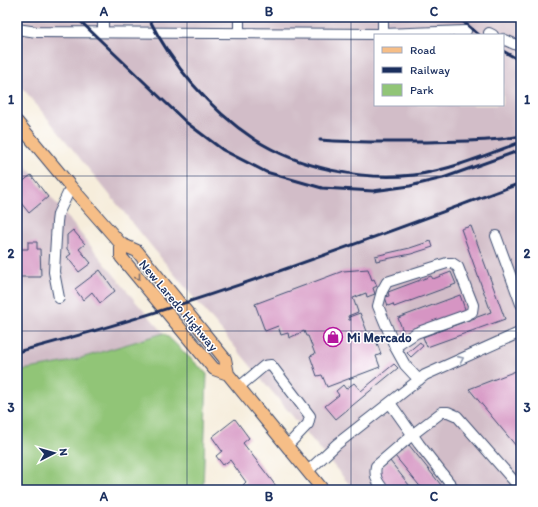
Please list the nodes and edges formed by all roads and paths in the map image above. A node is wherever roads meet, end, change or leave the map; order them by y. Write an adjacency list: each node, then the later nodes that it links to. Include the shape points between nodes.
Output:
1 (103, 17): 6 (street)
2 (240, 17): 7 (street)
3 (383, 17): 8 (street)
4 (17, 29): 6 (street, via 37,32)
5 (466, 31): 8 (street)
6 (103, 32): 7 (street)
7 (239, 32): 8 (street)
8 (383, 34)
9 (504, 39): 10 (street)
10 (521, 47)
11 (17, 122): 12 (main road, New Laredo Highway)
12 (71, 187): 14 (street, via 58,214 54,272); 19 (main road, New Laredo Highway, via 121,244 137,251 225,359 228,374)
13 (496, 236): 15 (street)
14 (59, 298)
15 (521, 304)
16 (521, 332): 18 (street, one-way to 16)
17 (395, 347): 17 (street, via 378,306 387,282 447,263 458,267 473,304 472,312 416,333); 18 (street, via 405,364)
18 (422, 378): 20 (street)
19 (239, 387): 22 (main road, New Laredo Highway); 22 (street, via 264,366 271,365 310,416 308,424)
20 (390, 403): 21 (street); 23 (street, via 337,444)
21 (412, 435): 24 (street, via 442,412 453,414); 26 (street, via 376,466 374,475); 27 (street)
22 (287, 446): 23 (main road, New Laredo Highway)
23 (308, 471): 25 (main road, New Laredo Highway)
24 (521, 489)
25 (323, 490)
26 (384, 490)
27 (455, 490)

